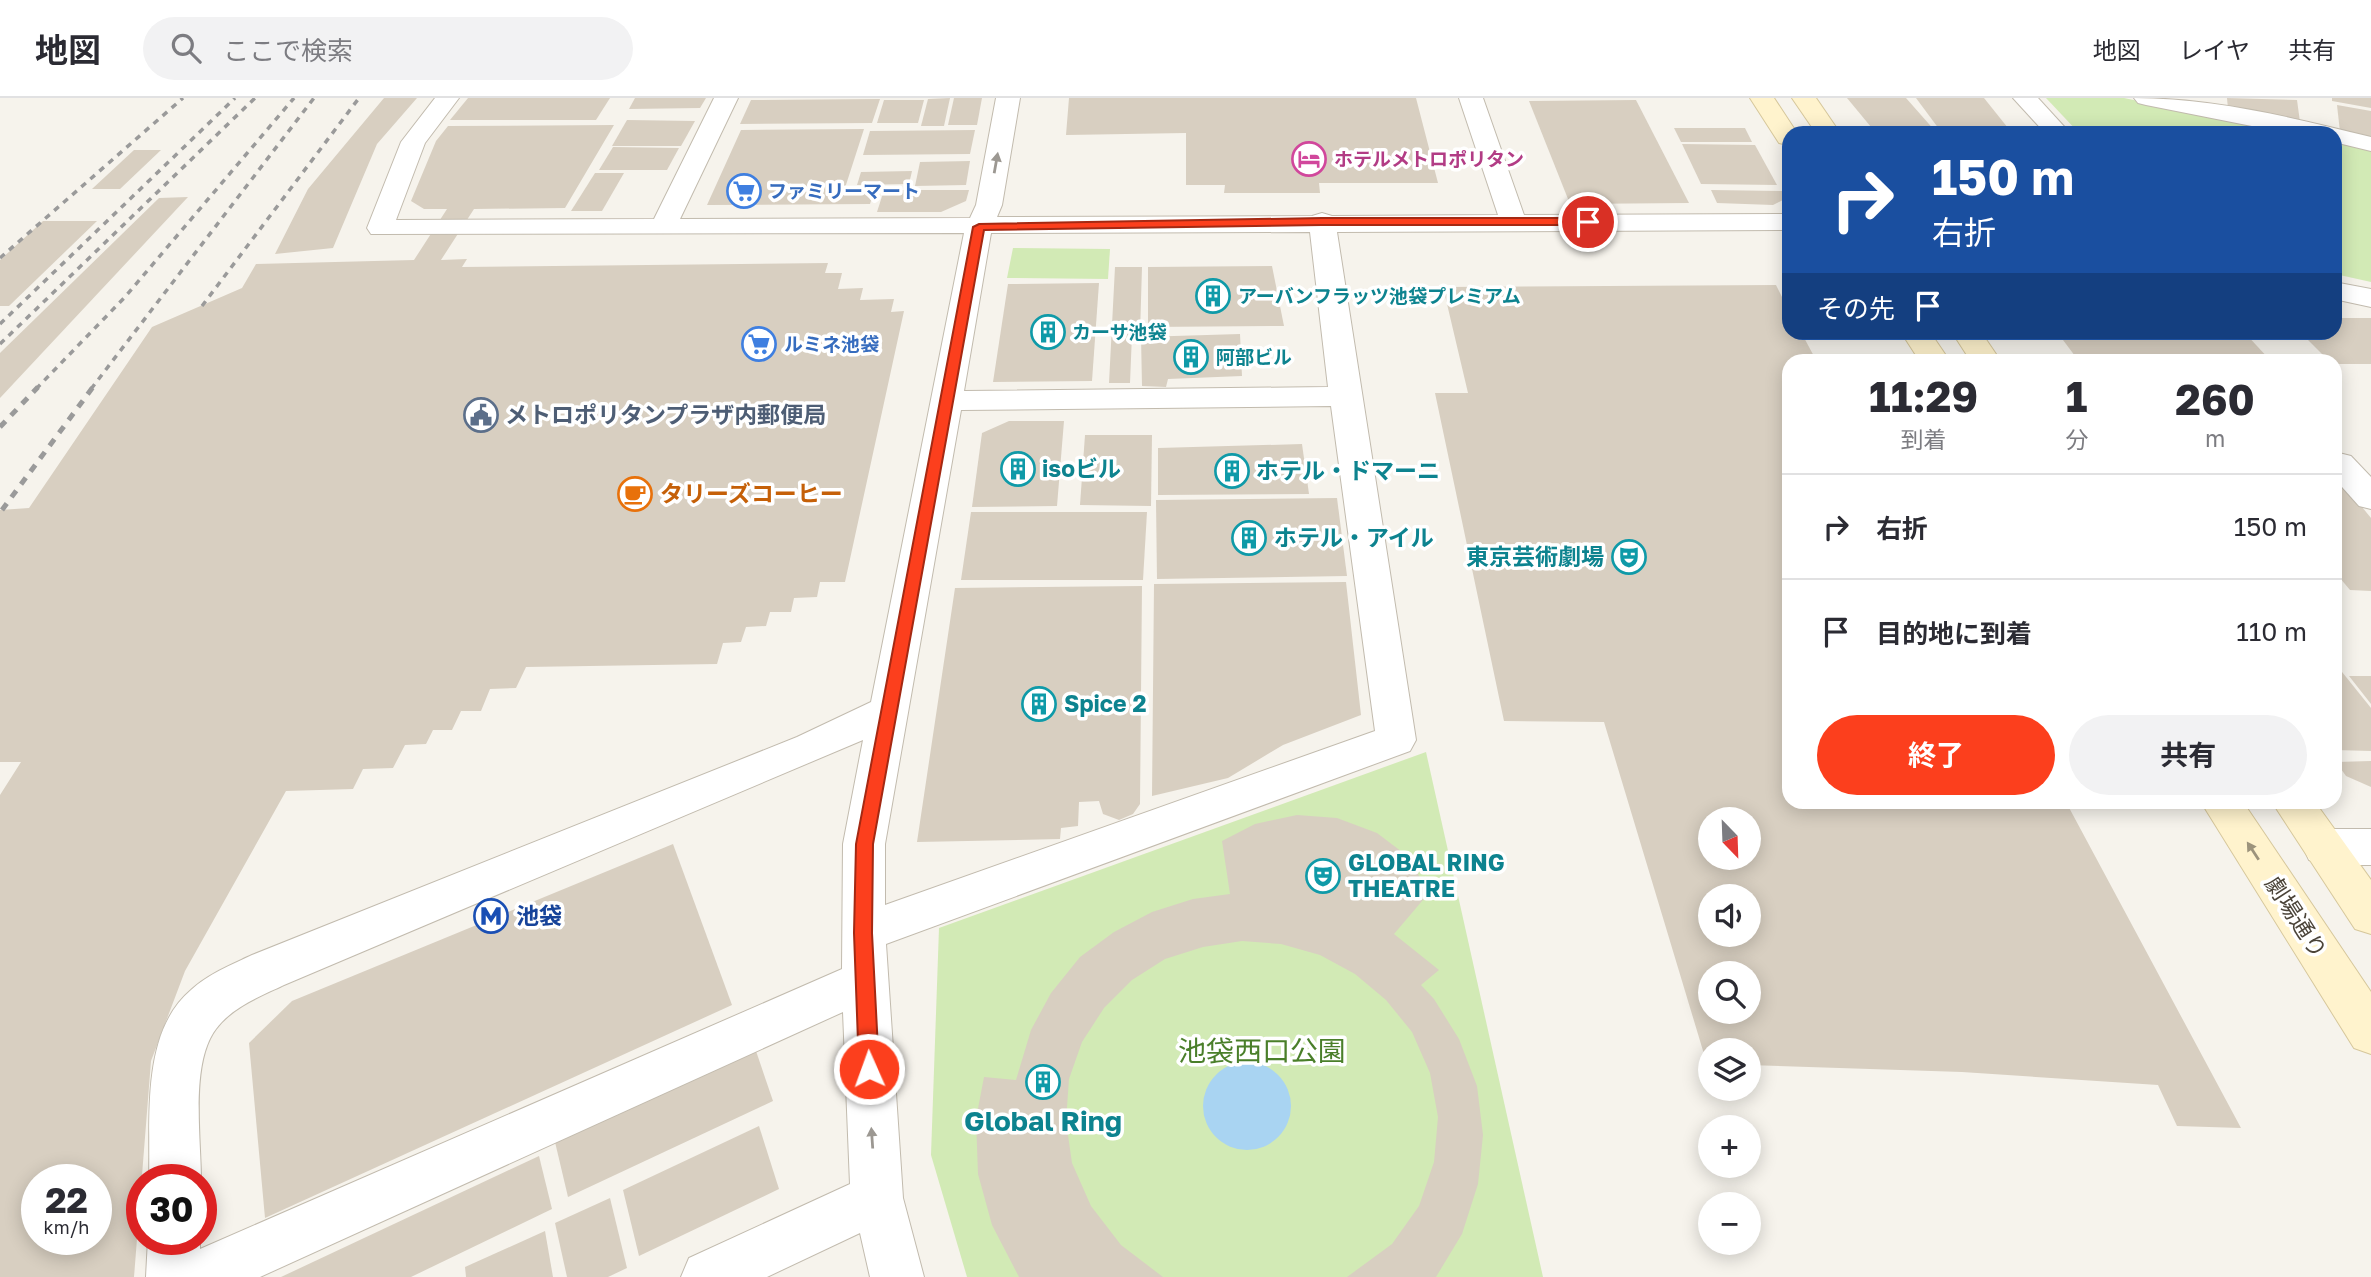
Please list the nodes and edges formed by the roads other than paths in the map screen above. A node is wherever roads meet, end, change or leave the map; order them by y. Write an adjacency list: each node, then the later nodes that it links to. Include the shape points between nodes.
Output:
1 (447, 98): 18 (street, via 413,142 380,228)
2 (726, 98): 18 (street)
3 (1008, 98): 19 (street, one-way to 3, via 989,205)
4 (1471, 98): 16 (street)
5 (1762, 98): 12 (street)
6 (1804, 98): 9 (street)
7 (2025, 98): 10 (street)
8 (2146, 98): 11 (street)
9 (1823, 126)
10 (2051, 126)
11 (2288, 126)
12 (1782, 129)
13 (2342, 137): 14 (street)
14 (2371, 144)
15 (1322, 221): 16 (street); 19 (street); 22 (street)
16 (1513, 222): 17 (street)
17 (1782, 222)
18 (663, 227): 19 (street)
19 (979, 227): 23 (street)
20 (2342, 291): 21 (street)
21 (2371, 298)
22 (1345, 396): 23 (street); 32 (street, via 1396,740)
23 (948, 401): 26 (street)
24 (2348, 463): 25 (street)
25 (2371, 498)
26 (890, 710): 32 (street, via 864,844); 34 (street, via 798,753 268,970 232,989 199,1013 182,1045)
27 (2226, 809): 33 (street, 劇場通り, one-way to 27)
28 (2297, 809): 29 (street)
29 (2324, 847): 30 (street); 31 (street)
30 (2371, 847)
31 (2371, 915)
32 (865, 956): 35 (street, one-way to 32); 38 (street)
33 (2371, 1032)
34 (176, 1164)
35 (877, 1198): 39 (street); 40 (street)
36 (174, 1255): 37 (street)
37 (173, 1277)
38 (199, 1277)
39 (708, 1277)
40 (897, 1277)

